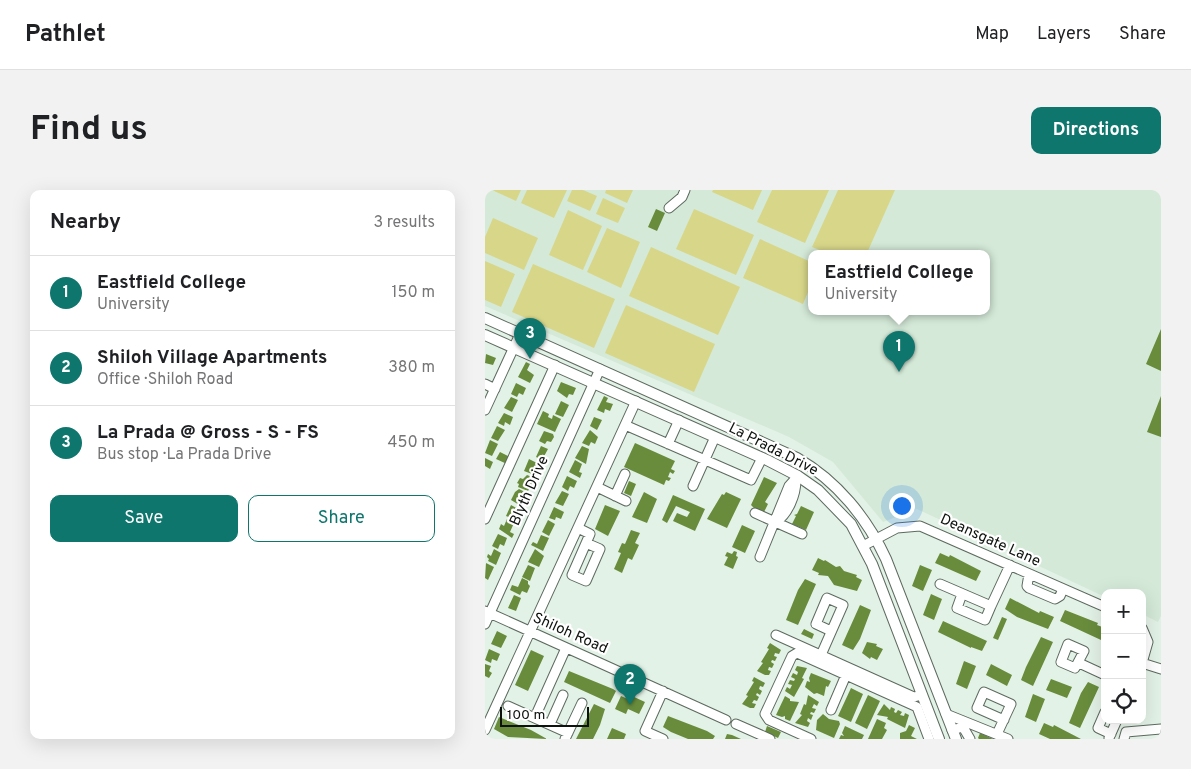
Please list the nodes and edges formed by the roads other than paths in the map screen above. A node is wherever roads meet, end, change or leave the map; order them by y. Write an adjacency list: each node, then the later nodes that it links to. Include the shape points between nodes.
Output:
1 (685, 190): 2 (street)
2 (669, 208)
3 (485, 318): 5 (main road, La Prada Drive)
4 (485, 334): 6 (main road, La Prada Drive)
5 (520, 334): 6 (street); 8 (main road, La Prada Drive)
6 (514, 347): 7 (main road, La Prada Drive); 11 (street)
7 (555, 365): 9 (main road, La Prada Drive); 29 (street)
8 (600, 369): 9 (street, Blyth Drive); 15 (main road, La Prada Drive)
9 (594, 382): 12 (main road, La Prada Drive); 44 (street, Blyth Drive)
10 (485, 384): 11 (street)
11 (495, 389): 13 (street)
12 (636, 401): 14 (main road, La Prada Drive); 16 (street)
13 (485, 410)
14 (679, 420): 17 (main road, La Prada Drive); 18 (street)
15 (721, 423): 17 (main road); 21 (main road, La Prada Drive)
16 (625, 425): 18 (street); 25 (street)
17 (715, 437): 19 (main road, La Prada Drive); 20 (street)
18 (668, 444): 20 (street)
19 (761, 458): 20 (street, via 751,480); 23 (main road, La Prada Drive)
20 (704, 460): 24 (street)
21 (807, 464): 23 (main road); 33 (main road, La Prada Drive, via 848,498)
22 (625, 474): 26 (street)
23 (797, 478): 30 (street, via 789,486); 35 (main road, La Prada Drive, via 833,504 851,524)
24 (693, 486)
25 (597, 487): 26 (street); 31 (street)
26 (615, 496): 27 (street)
27 (626, 501)
28 (755, 513): 30 (street)
29 (485, 519)
30 (776, 522): 32 (street); 36 (street)
31 (578, 528): 34 (street, via 590,534); 47 (street)
32 (802, 534)
33 (876, 538): 35 (street, Deansgate Lane); 37 (street, Deansgate Lane, via 904,526 920,526); 59 (main road)
34 (586, 542)
35 (863, 546): 58 (main road, La Prada Drive)
36 (760, 557)
37 (1010, 565): 38 (street, Deansgate Lane); 43 (street)
38 (1029, 574): 40 (street, Deansgate Lane); 40 (street, via 1029,588 1055,599)
39 (939, 584): 41 (street)
40 (1063, 589): 42 (street, Deansgate Lane)
41 (962, 594): 43 (street); 43 (street, via 957,608 985,620)
42 (1101, 605)
43 (991, 606)
44 (487, 612): 45 (street, Blyth Drive); 47 (street, Shiloh Road)
45 (485, 624)
46 (831, 631): 50 (street)
47 (531, 632): 49 (street, Shiloh Road); 73 (street)
48 (776, 635): 50 (street)
49 (566, 648): 56 (street, Shiloh Road); 65 (street)
50 (821, 655): 58 (street, via 914,697)
51 (1079, 663): 54 (street)
52 (1146, 664): 53 (street)
53 (1161, 669)
54 (1101, 673)
55 (846, 675): 63 (street); 80 (street, via 797,653 792,656 765,714 769,720); 81 (street, via 917,707)
56 (663, 691): 66 (street, Shiloh Road); 78 (street, via 645,731)
57 (563, 695): 69 (street)
58 (922, 695): 62 (main road, La Prada Drive)
59 (941, 702): 62 (main road); 64 (main road)
60 (582, 703): 76 (street)
61 (508, 706): 65 (street)
62 (927, 708): 82 (main road, La Prada Drive)
63 (831, 710)
64 (946, 714): 74 (main road); 75 (street)
65 (535, 717): 69 (street)
66 (726, 720)
67 (1004, 720): 75 (street)
68 (1101, 721): 77 (street, via 1098,728)
69 (550, 724): 76 (street)
70 (736, 724): 79 (street)
71 (1115, 724): 77 (street)
72 (1161, 729): 85 (street, via 1126,732)
73 (485, 730)
74 (954, 734): 83 (street, via 963,727)
75 (997, 734): 84 (street)
76 (567, 736)
77 (1110, 736)
78 (663, 739)
79 (769, 739)
80 (811, 739)
81 (929, 739)
82 (939, 739)
83 (971, 739)
84 (1008, 739)
85 (1124, 739)

